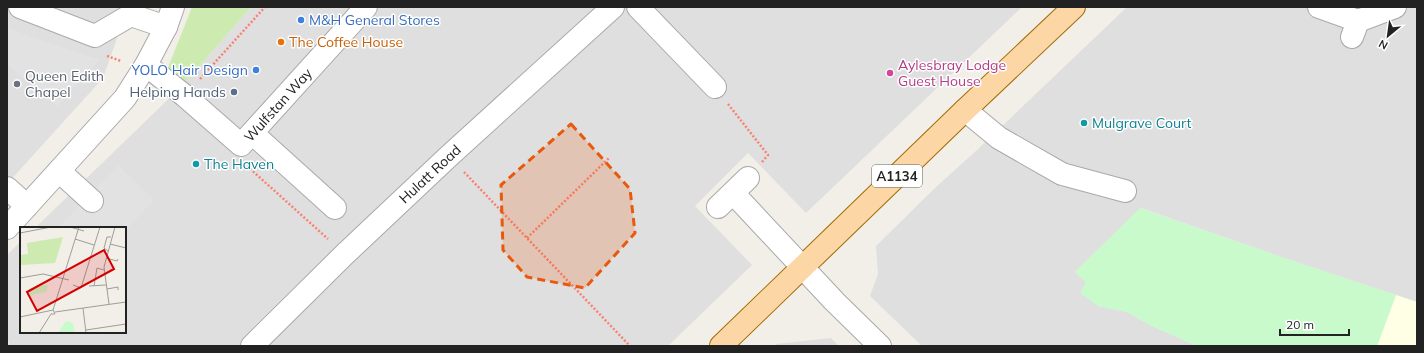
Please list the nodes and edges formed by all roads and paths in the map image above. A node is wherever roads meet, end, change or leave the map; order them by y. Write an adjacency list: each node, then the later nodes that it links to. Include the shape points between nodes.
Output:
1 (20, 7): 10 (street, via 95,36 131,15)
2 (173, 7): 10 (street)
3 (265, 7): 13 (path)
4 (366, 7): 15 (street, Wulfstan Way)
5 (613, 7): 16 (street, Hulatt Road)
6 (638, 7): 12 (street)
7 (1074, 7): 14 (main road, A1134)
8 (1319, 7): 9 (street, via 1355,29)
9 (1395, 7)
10 (166, 27): 11 (street)
11 (146, 65): 13 (street, Wulfstan Way); 18 (street, via 125,98)
12 (715, 87): 19 (path, via 768,155)
13 (184, 96): 15 (street, Wulfstan Way)
14 (965, 110): 21 (street, via 999,138 1062,174); 28 (main road, A1134)
15 (247, 139): 24 (street); 27 (path, via 234,154)
16 (449, 156): 26 (path); 27 (street, Hulatt Road)
17 (610, 157): 26 (path)
18 (59, 171): 22 (street); 23 (street)
19 (748, 178): 28 (street, via 726,200)
20 (7, 188): 23 (street)
21 (1125, 191)
22 (92, 201)
23 (27, 206): 25 (street)
24 (335, 208)
25 (7, 228)
26 (526, 238): 30 (path)
27 (345, 254): 29 (street, Hulatt Road)
28 (803, 266): 31 (main road, A1134); 32 (street)
29 (252, 346)
30 (630, 346)
31 (721, 346)
32 (880, 346)

